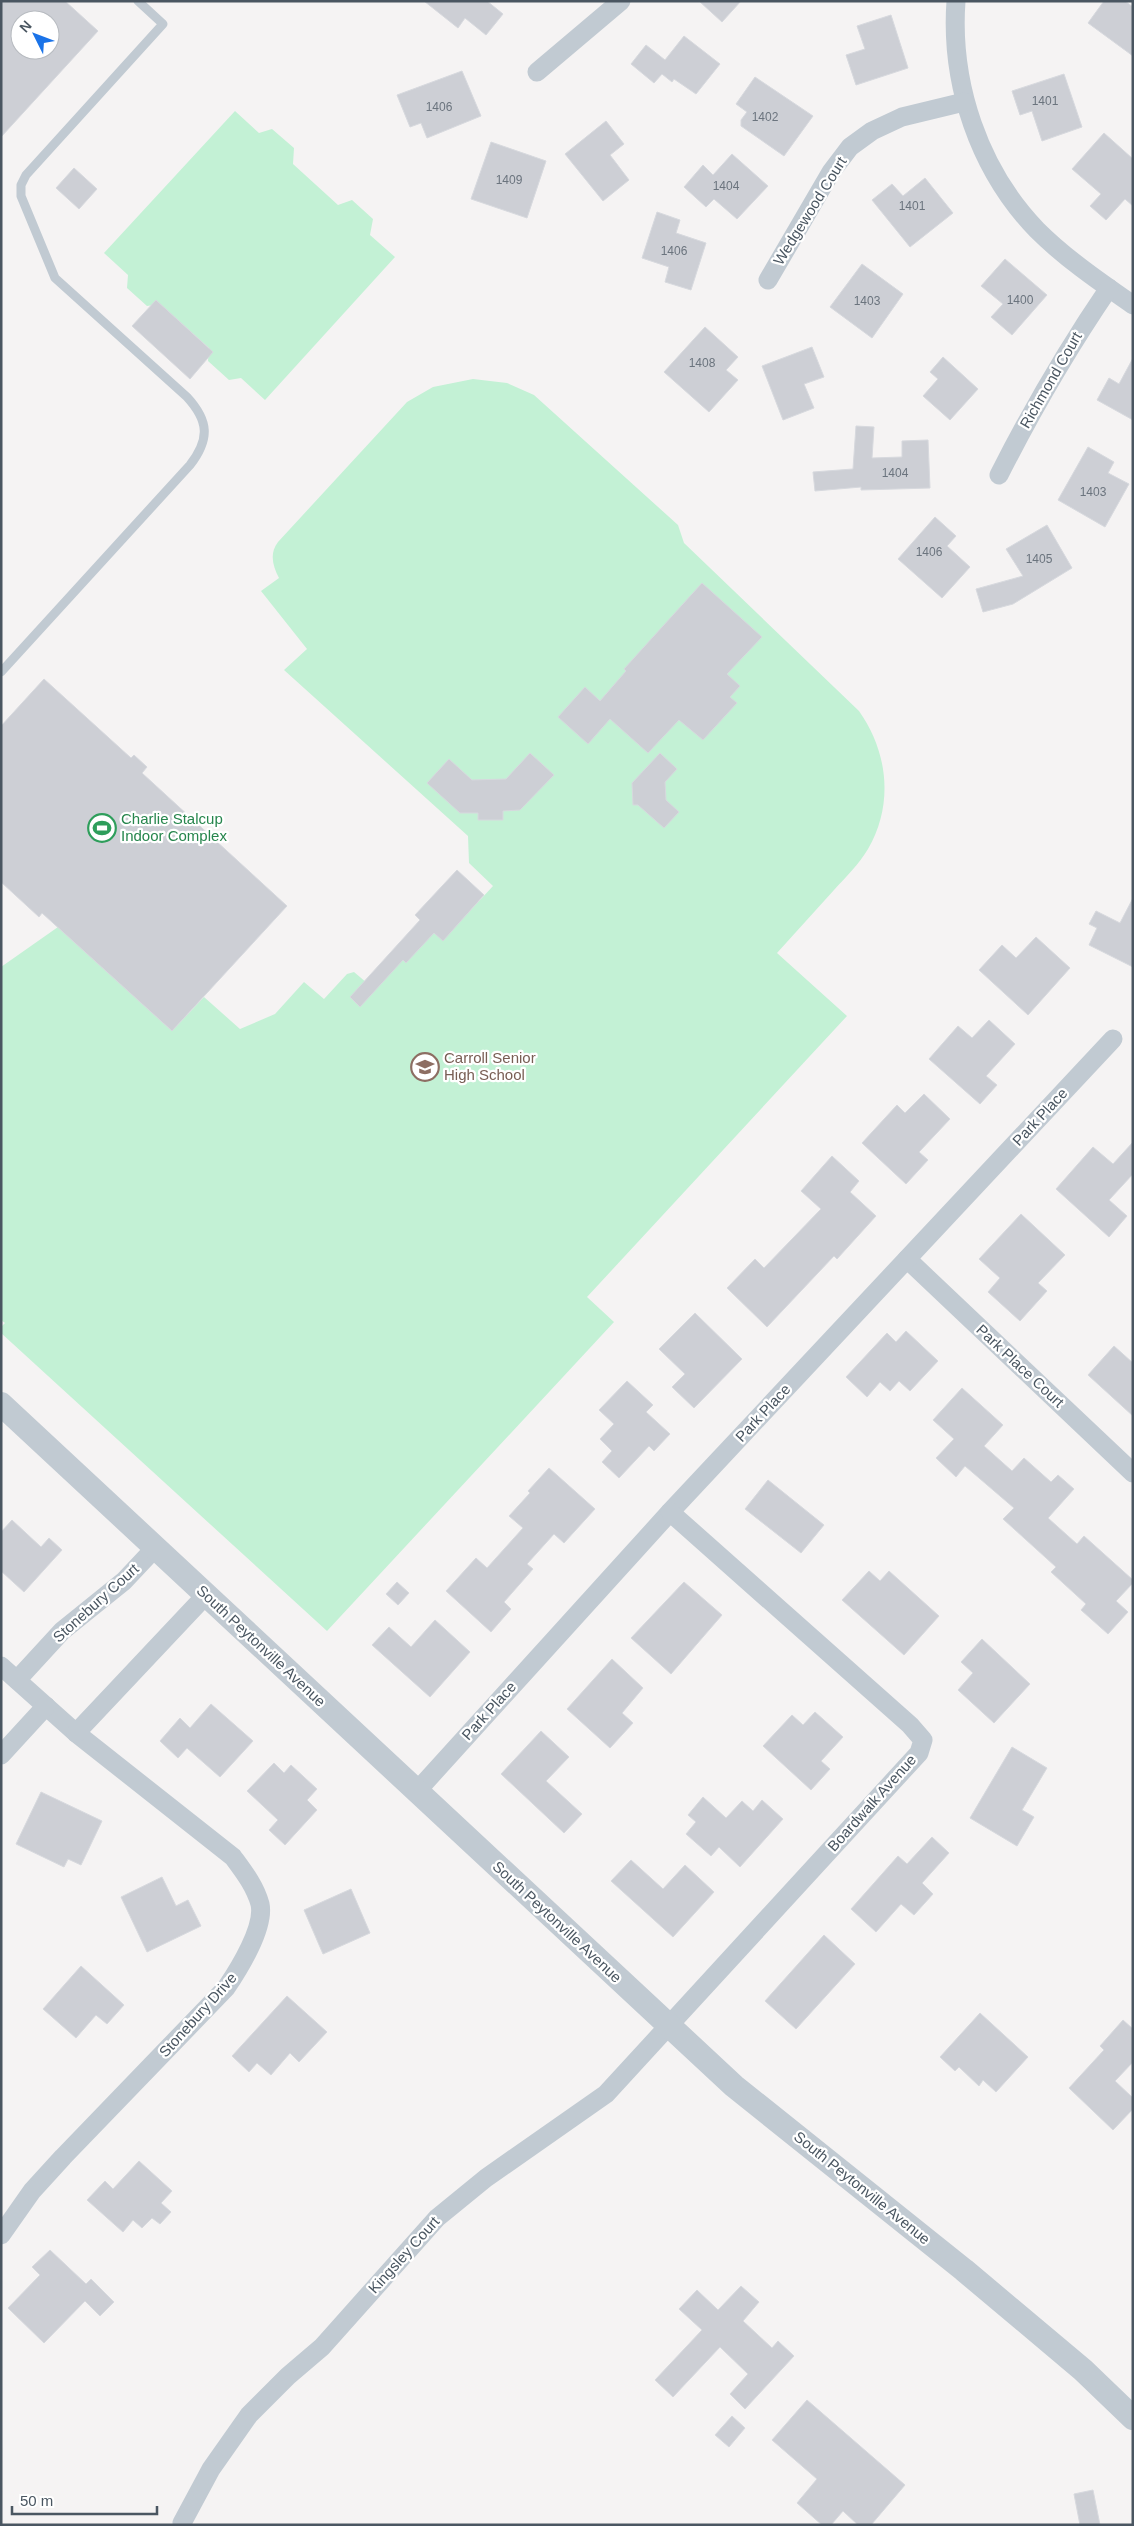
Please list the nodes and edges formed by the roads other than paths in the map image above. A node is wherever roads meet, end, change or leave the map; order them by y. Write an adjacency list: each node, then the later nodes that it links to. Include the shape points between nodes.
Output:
1 (138, 1): 10 (lane, via 163,24 26,175 21,185 21,196 54,277 187,397 199,412 204,436 200,451 190,465)
2 (621, 1): 4 (street)
3 (956, 1): 5 (street, via 958,73)
4 (536, 72)
5 (964, 102): 6 (street, Wedgewood Court, via 902,117 872,131 850,147 831,172); 7 (street, via 984,152 1025,216 1053,244)
6 (768, 280)
7 (1109, 288): 8 (street); 9 (street, Richmond Court, via 1074,339)
8 (1133, 305)
9 (999, 475)
10 (1, 672)
11 (1113, 1039): 12 (street, Park Place)
12 (907, 1259): 14 (street, Park Place Court); 15 (street, Park Place)
13 (1, 1404): 16 (street, South Peytonville Avenue)
14 (1133, 1473)
15 (670, 1512): 23 (street, Park Place); 24 (street, Boardwalk Avenue, via 923,1740 919,1753)
16 (155, 1548): 17 (street, South Peytonville Avenue); 19 (street, Stonebury Court, via 124,1581 62,1631)
17 (206, 1595): 21 (street); 23 (street, South Peytonville Avenue)
18 (1, 1666): 19 (street, Stonebury Drive)
19 (17, 1680): 20 (street, Stonebury Drive)
20 (46, 1706): 21 (street, Stonebury Drive); 22 (street)
21 (76, 1734): 25 (street, Stonebury Drive, via 233,1857 251,1881 260,1906 255,1935 244,1962 226,1988 32,2191)
22 (1, 1756)
23 (417, 1791): 24 (street, South Peytonville Avenue)
24 (667, 2026): 26 (street, South Peytonville Avenue, via 734,2086 1083,2370); 27 (street, Kingsley Court, via 606,2094 486,2178 437,2218 322,2347 249,2415 211,2469)
25 (1, 2235)
26 (1133, 2418)
27 (182, 2522)

